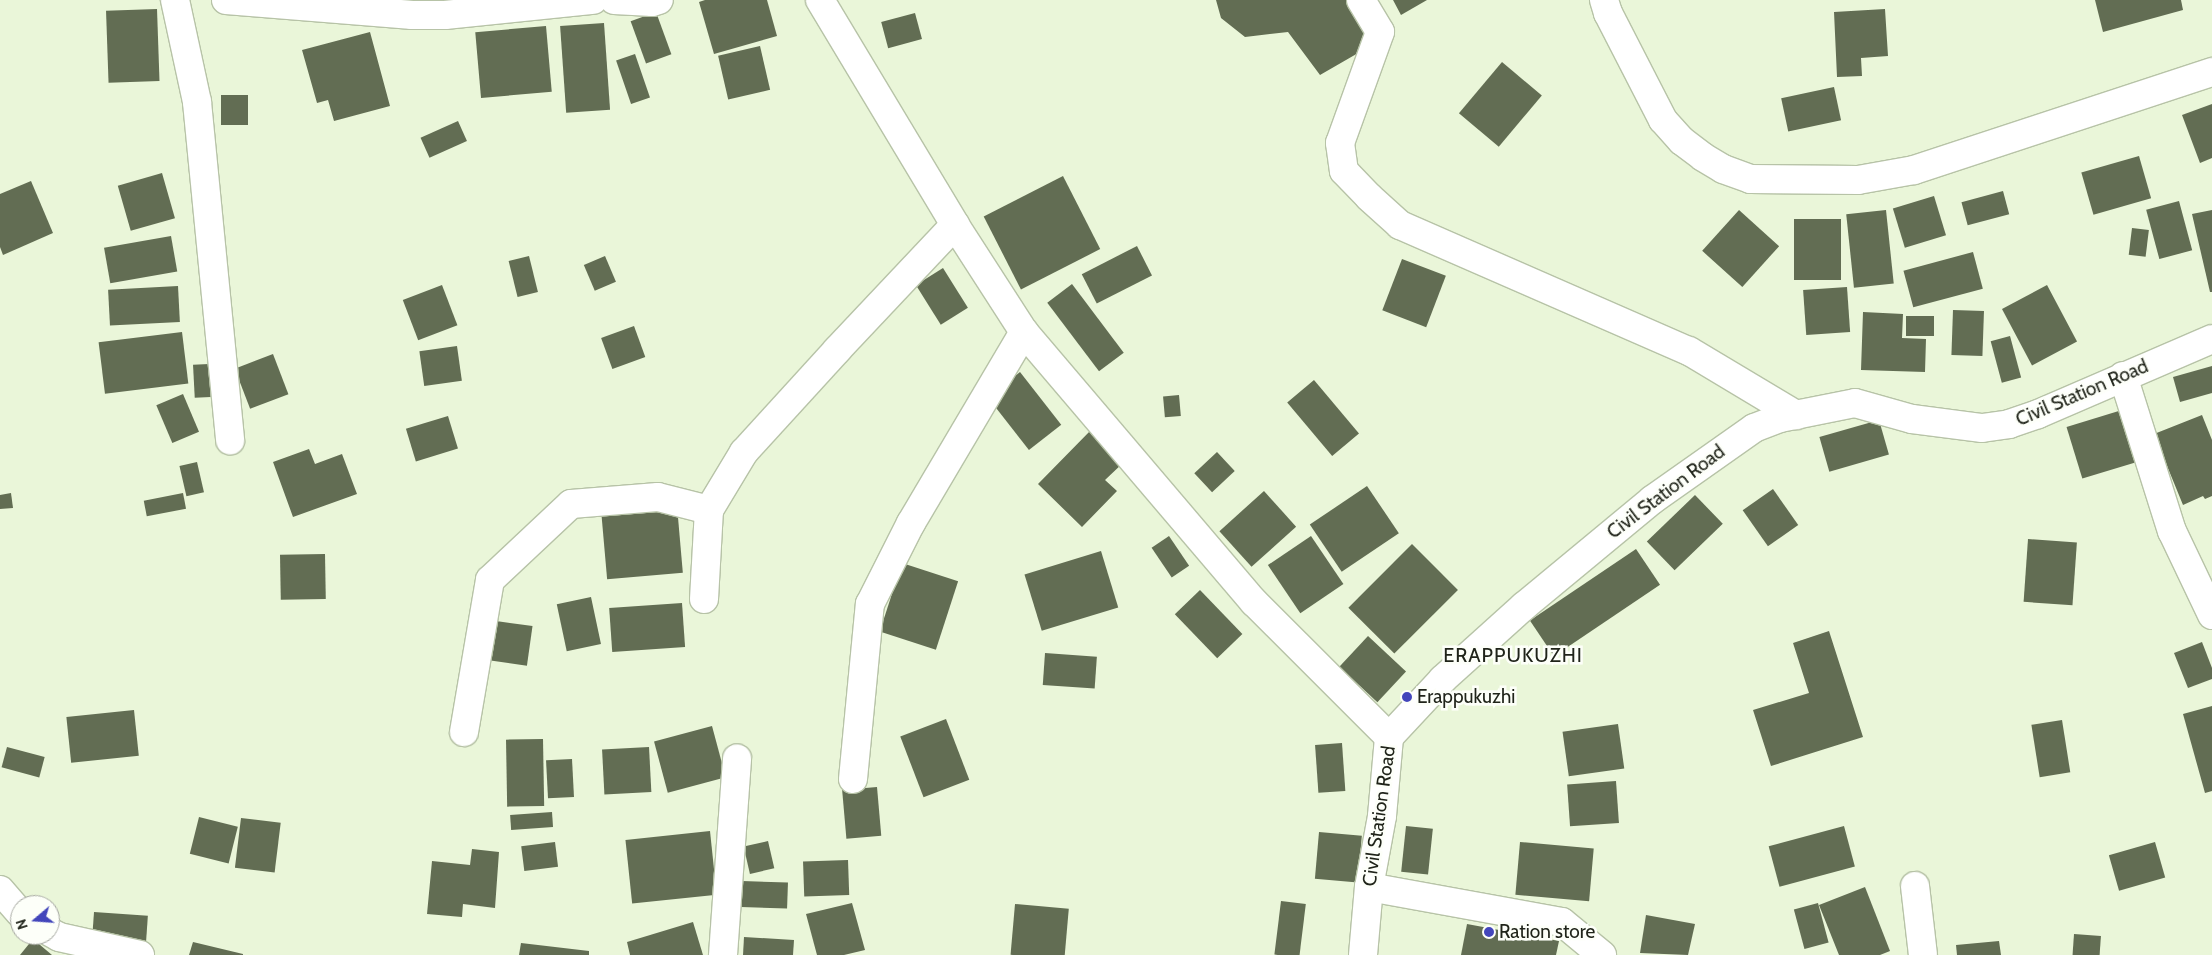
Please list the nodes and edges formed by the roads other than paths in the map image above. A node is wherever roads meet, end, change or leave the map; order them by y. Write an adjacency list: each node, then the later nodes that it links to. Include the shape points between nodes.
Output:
1 (175, 0): 15 (street, via 197,102)
2 (226, 0): 3 (street, via 445,15)
3 (593, 0)
4 (614, 0): 5 (street)
5 (659, 0)
6 (820, 0): 10 (street)
7 (1361, 0): 14 (street, via 1380,32 1340,143 1344,171 1369,197 1400,225 1690,351)
8 (1604, 0): 9 (street, via 1663,120 1702,157 1750,179 1858,180 1914,170)
9 (2212, 72)
10 (955, 225): 11 (street); 16 (street, via 744,452)
11 (1024, 332): 20 (street, via 1254,602); 22 (street, via 910,523 870,604)
12 (2212, 340): 13 (street, Civil Station Road)
13 (2123, 376): 14 (street, Civil Station Road, via 2038,414 2009,424 1982,428 1912,419 1855,403); 18 (street, via 2172,531)
14 (1796, 414): 20 (street, Civil Station Road, via 1754,428 1652,500 1524,606 1443,679)
15 (230, 440)
16 (709, 510): 17 (street); 19 (street, via 658,497 571,504 490,580)
17 (704, 599)
18 (2212, 615)
19 (464, 732)
20 (1389, 737): 24 (street, Civil Station Road, via 1382,816)
21 (738, 758): 29 (street)
22 (853, 779)
23 (1915, 886): 32 (street)
24 (1369, 887): 30 (street, Civil Station Road); 31 (street, via 1562,922)
25 (0, 890): 26 (street)
26 (10, 902)
27 (60, 937): 28 (street)
28 (140, 955)
29 (723, 955)
30 (1363, 955)
31 (1602, 955)
32 (1923, 955)

